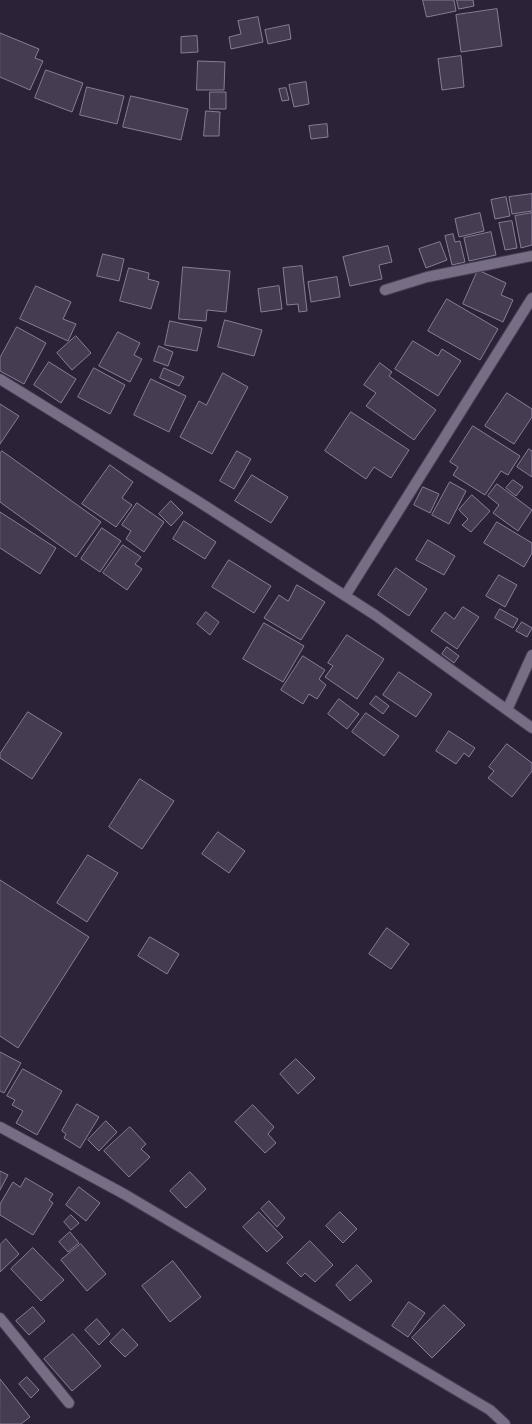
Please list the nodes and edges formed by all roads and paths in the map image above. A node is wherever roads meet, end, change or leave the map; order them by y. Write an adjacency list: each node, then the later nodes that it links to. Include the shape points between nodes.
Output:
1 (532, 256): 2 (street, via 427,278)
2 (385, 290)
3 (532, 298): 5 (street)
4 (0, 380): 5 (street, via 196,500)
5 (345, 596): 7 (street)
6 (532, 655): 7 (street)
7 (507, 710): 8 (street)
8 (532, 728)
9 (0, 1127): 12 (street, via 124,1194 490,1410)
10 (0, 1318): 11 (street)
11 (70, 1403)
12 (505, 1424)

